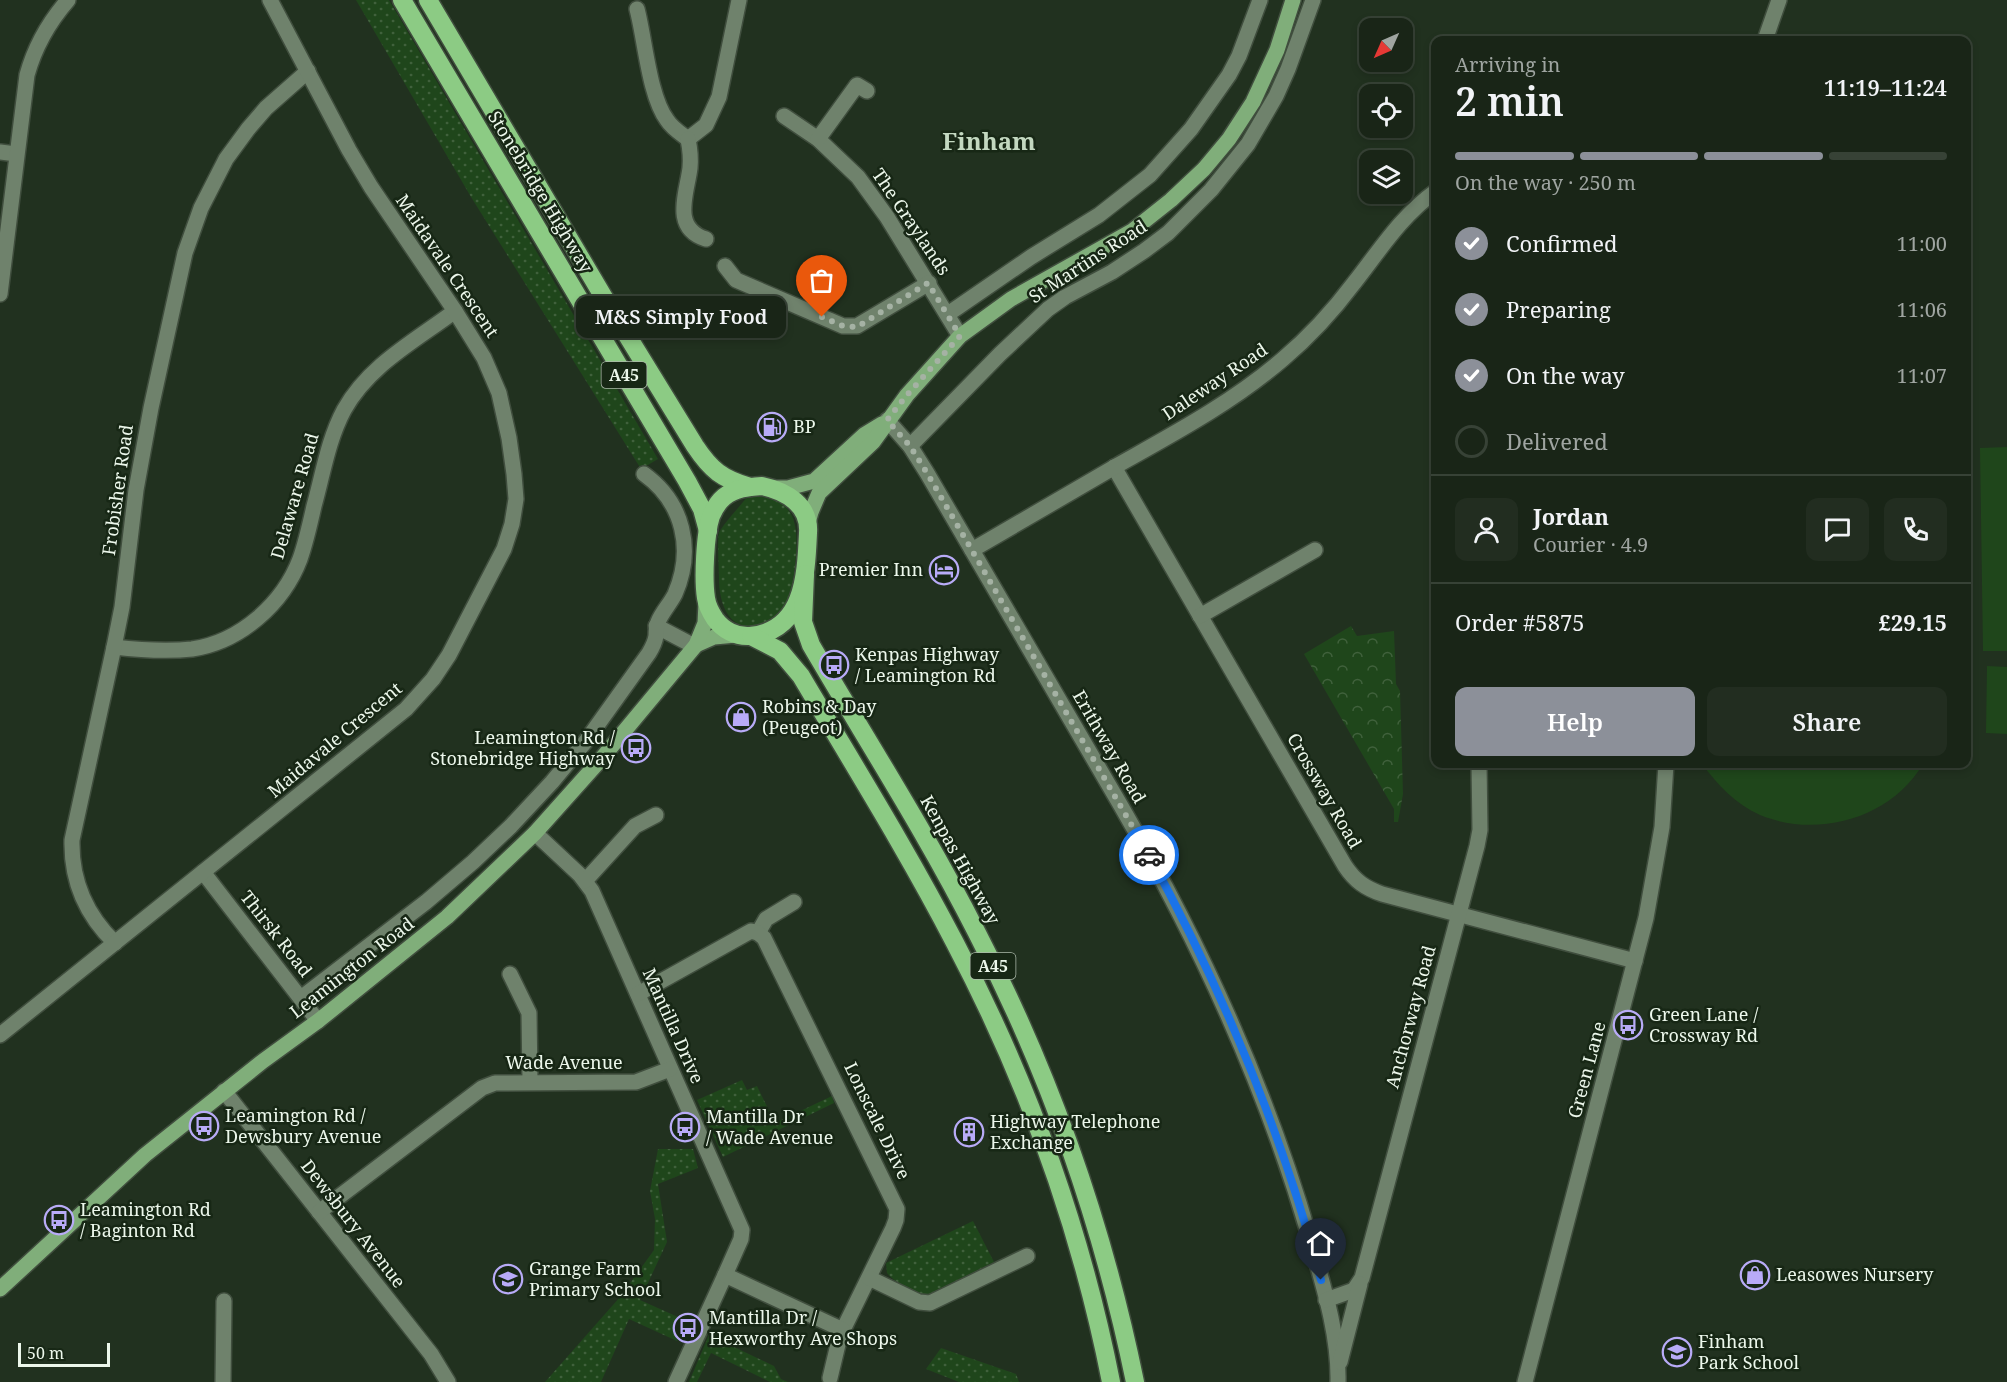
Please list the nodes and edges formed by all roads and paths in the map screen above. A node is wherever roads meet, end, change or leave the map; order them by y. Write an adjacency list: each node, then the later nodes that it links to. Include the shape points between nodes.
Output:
1 (68, 0): 18 (street, via 50,22 34,52 24,87)
2 (270, 0): 12 (street, Maidavale Crescent)
3 (402, 0): 34 (highway, Stonebridge Highway / A45, via 687,481)
4 (428, 0): 31 (highway, Stonebridge Highway / A45, via 695,446 718,474)
5 (739, 0): 15 (street, via 718,97 706,125)
6 (1260, 0): 25 (street, St Martins Road, via 1229,75 1191,129 1150,175 1099,215)
7 (1292, 0): 26 (main road, St Martins Road, via 1277,50 1252,102 1228,139 1189,184 1132,231 1011,299)
8 (1313, 0): 28 (street, St Martins Road, via 1276,96 1248,144 1211,190 1144,251 1048,309)
9 (1779, 0): 11 (street)
10 (637, 9): 15 (street, via 663,115)
11 (1766, 36)
12 (308, 72): 24 (street, Maidavale Crescent, via 371,187); 43 (street, Frobisher Road, via 266,108 232,150 210,187 192,232 151,408)
13 (867, 91): 16 (street, via 857,85)
14 (784, 116): 16 (street, The Graylands)
15 (688, 139): 20 (street, via 691,165 683,197 684,213 691,230)
16 (818, 139): 22 (street, The Graylands, via 875,198)
17 (0, 152): 18 (street)
18 (16, 154): 23 (street)
19 (1431, 195): 29 (street, Daleway Road, via 1407,214 1337,304 1283,359 1212,412)
20 (706, 239)
21 (724, 266): 22 (street, via 736,280 843,326 857,327)
22 (928, 283): 25 (street, The Graylands)
23 (0, 294)
24 (455, 311): 43 (street, Delaware Road, via 382,364 344,410 332,437 300,560 268,608 242,630 195,648); 48 (street, Maidavale Crescent, via 492,375 509,438 516,499 499,561 449,655 406,709)
25 (948, 314): 26 (street, The Graylands)
26 (960, 336): 27 (main road, St Martins Road)
27 (887, 420): 28 (street, Erithway Road); 32 (main road, St Martins Road, via 864,435 814,481); 33 (main road, St Martins Road, via 866,449 819,493)
28 (910, 446): 35 (street, Erithway Road)
29 (1114, 467): 35 (street, Daleway Road); 39 (street, Crossway Road)
30 (644, 474): 40 (street, Leamington Road, via 669,501 685,540 675,594)
31 (750, 487): 32 (highway); 34 (highway, via 723,498)
32 (773, 488): 33 (highway, via 794,499)
33 (808, 523): 37 (highway)
34 (708, 531): 38 (highway)
35 (972, 550): 70 (street, Erithway Road, via 1144,846 1195,944 1267,1108)
36 (1315, 550): 39 (street)
37 (805, 574): 41 (highway, via 796,605 785,621 771,631); 79 (highway, Kenpas Highway / A45, via 803,622 811,645 977,932 1034,1053 1091,1211)
38 (706, 599): 41 (highway, via 719,624); 42 (main road, Leamington Road, via 705,623)
39 (1200, 616): 51 (street, Crossway Road, via 1352,876 1373,891)
40 (656, 626): 42 (street); 57 (street, Leamington Road, via 649,653 586,741 511,826 426,902)
41 (744, 635): 42 (main road, via 714,638); 78 (highway, A45, via 780,651 801,676 923,883 985,1002 1053,1169 1077,1243)
42 (695, 646): 47 (main road, Leamington Road)
43 (114, 647): 53 (street, Frobisher Road, via 72,850 82,897)
44 (1479, 768): 51 (street, Anchorway Road, via 1480,830)
45 (1666, 768): 54 (street, Green Lane, via 1657,861)
46 (656, 815): 49 (street, via 635,826)
47 (535, 833): 49 (street, Mantilla Drive); 58 (main road, Leamington Road, via 447,917)
48 (203, 872): 53 (street, Maidavale Crescent); 57 (street, Thirsk Road)
49 (585, 880): 56 (street, Mantilla Drive)
50 (794, 902): 52 (street, via 766,919)
51 (1459, 915): 54 (street, Crossway Road); 67 (street, Anchorway Road)
52 (758, 933): 56 (street, via 751,931); 66 (street, Lonscale Drive, via 764,938 897,1209 893,1228)
53 (115, 942): 59 (street, Maidavale Crescent)
54 (1635, 961): 80 (street, Green Lane)
55 (510, 974): 61 (street, via 529,1013)
56 (638, 994): 60 (street, Mantilla Drive)
57 (301, 998): 58 (street, Thirsk Road)
58 (318, 1021): 62 (main road, Leamington Road)
59 (0, 1035)
60 (670, 1069): 61 (street, Wade Avenue, via 636,1082); 65 (street, Mantilla Drive, via 741,1226 741,1239)
61 (530, 1081): 63 (street, Wade Avenue, via 495,1083 482,1088)
62 (224, 1091): 63 (street, Dewsbury Avenue); 68 (main road, Leamington Road, via 145,1155)
63 (319, 1212): 76 (street, Dewsbury Avenue)
64 (1027, 1256): 66 (street, via 930,1303 919,1302)
65 (725, 1275): 72 (street); 77 (street, Mantilla Drive)
66 (869, 1278): 72 (street, Lonscale Drive)
67 (1362, 1278): 70 (street, via 1354,1290); 73 (street, Anchorway Road)
68 (0, 1289)
69 (224, 1300): 75 (street)
70 (1326, 1300): 71 (street, Erithway Road)
71 (1330, 1316): 73 (street, Anchorway Road)
72 (843, 1330): 74 (street, Lonscale Drive)
73 (1338, 1376)
74 (830, 1378)
75 (223, 1382)
76 (448, 1382)
77 (676, 1382)
78 (1111, 1382)
79 (1135, 1382)
80 (1525, 1382)

